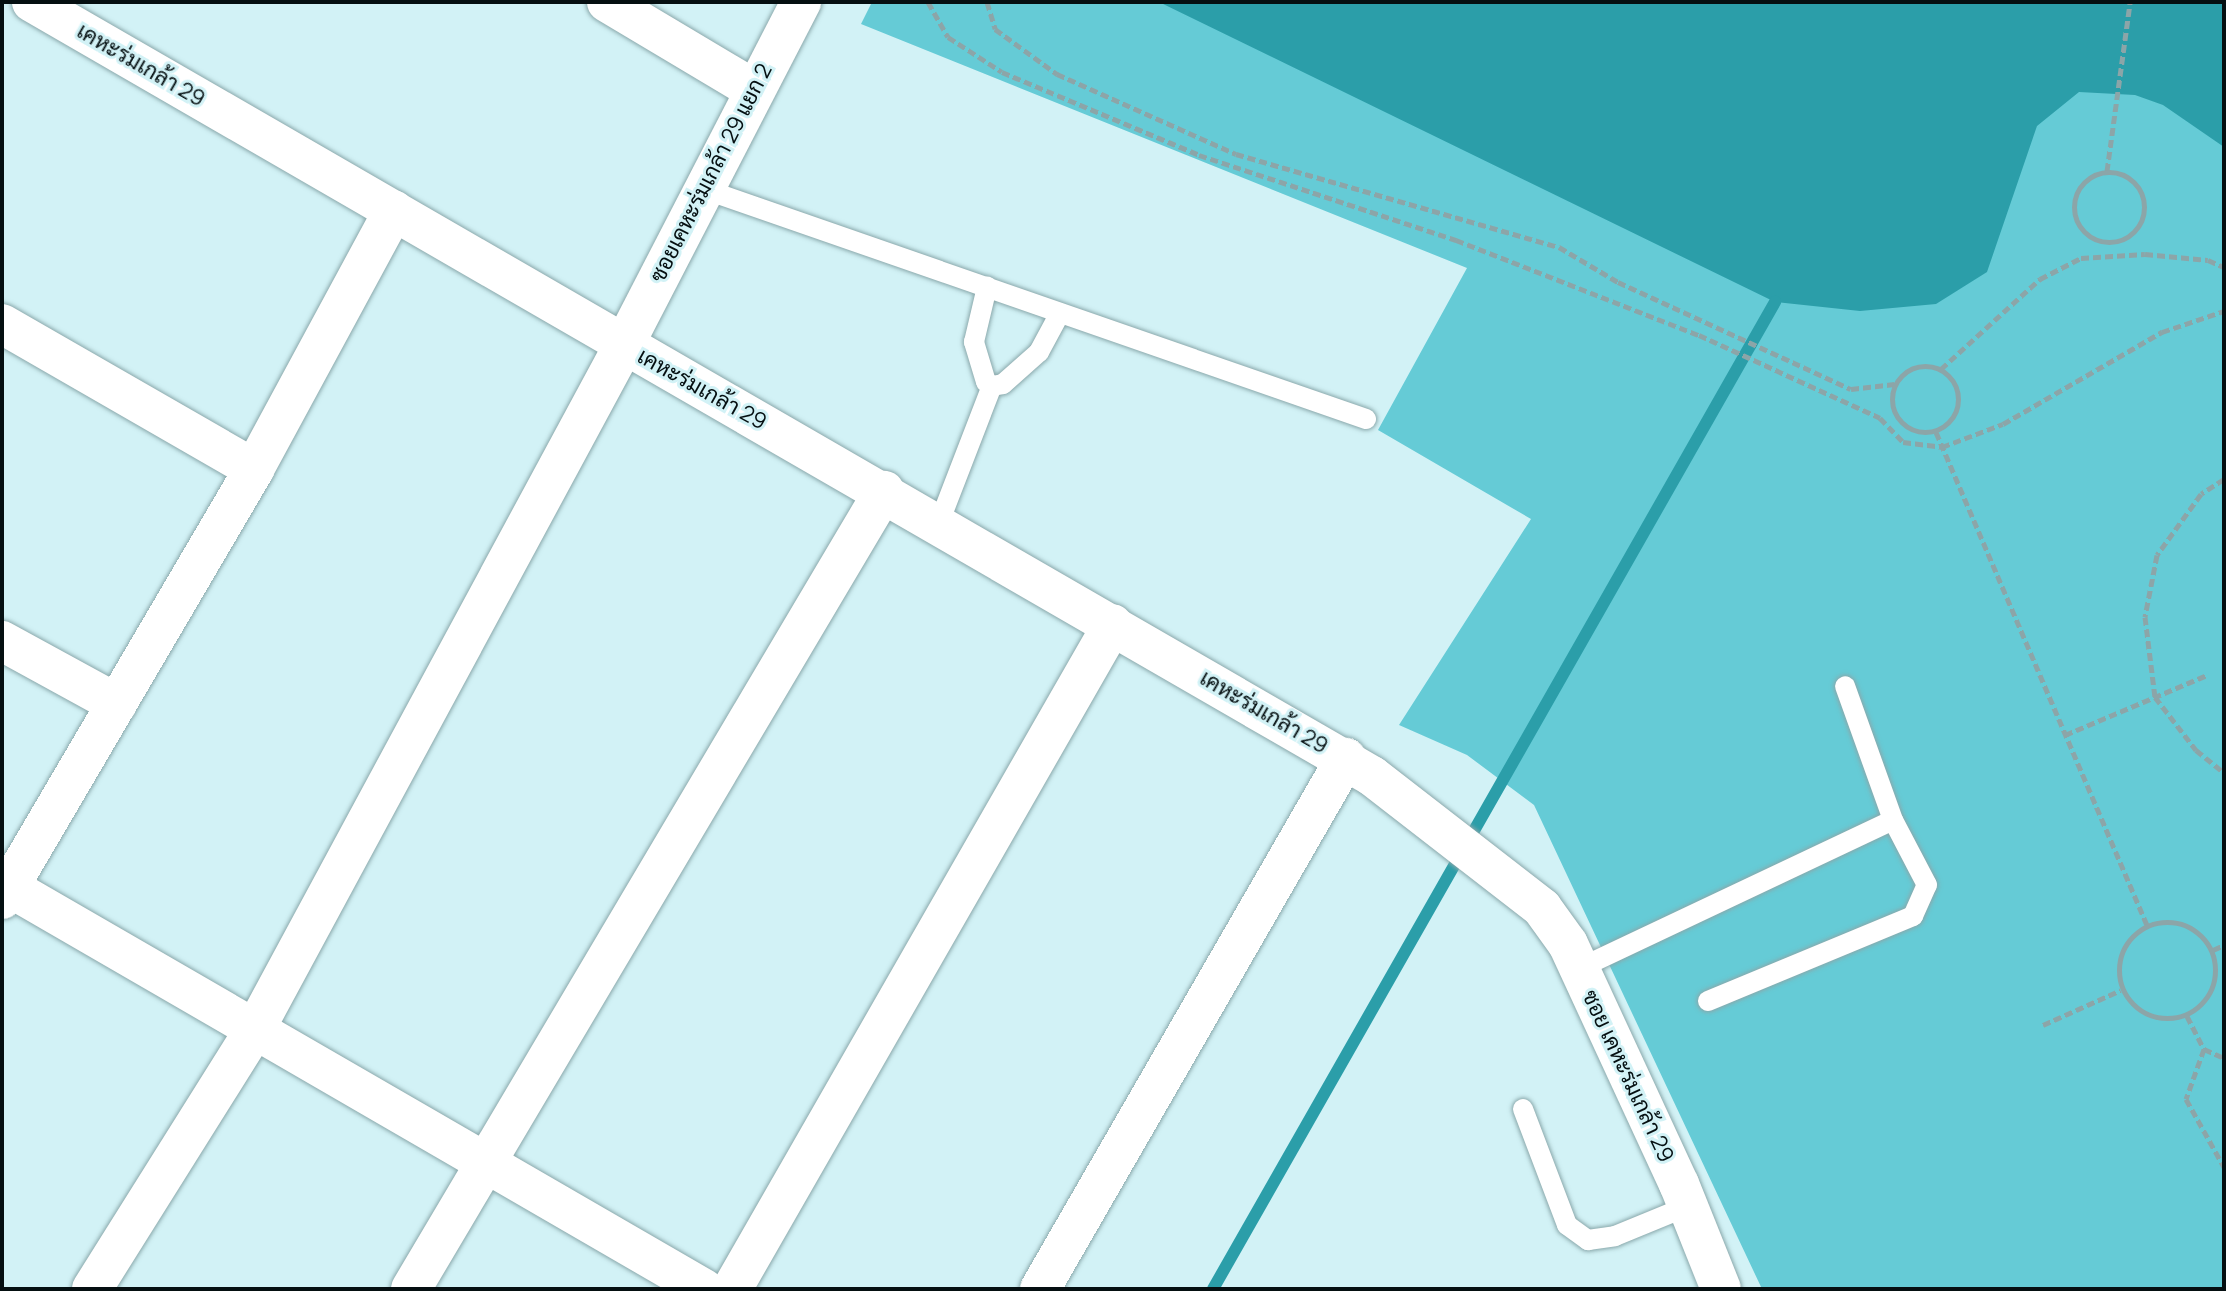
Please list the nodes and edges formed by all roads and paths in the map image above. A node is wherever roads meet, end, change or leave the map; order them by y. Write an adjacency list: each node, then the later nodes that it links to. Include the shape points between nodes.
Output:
1 (32, 2): 10 (street, เคหะร่มเกล้า 29)
2 (607, 2): 7 (street)
3 (801, 2): 7 (street, ซอยเคหะร่มเกล้า 29 แยก 2)
4 (928, 2): 24 (path, via 948,37 1002,72 1199,155 1456,240 1699,335 1880,418 1903,442)
5 (987, 2): 20 (path, via 995,29 1057,74 1236,154 1559,247 1618,282 1851,389)
6 (2130, 2): 8 (path)
7 (753, 89): 9 (street, ซอยเคหะร่มเกล้า 29 แยก 2)
8 (2107, 171): 11 (path, via 2133,180 2146,205 2137,232); 11 (path, via 2081,183 2072,210 2084,235)
9 (701, 188): 14 (lane); 18 (street, ซอยเคหะร่มเกล้า 29 แยก 2)
10 (394, 210): 18 (street, เคหะร่มเกล้า 29); 25 (street)
11 (2111, 244): 12 (path)
12 (2112, 256): 13 (path, via 2192,259); 19 (path, via 2081,258 2040,279)
13 (2224, 267)
14 (987, 287): 16 (lane); 21 (lane, via 974,342 986,382)
15 (2224, 311): 24 (path, via 2162,332 2003,424)
16 (1060, 313): 21 (lane, via 1039,352 1003,384); 22 (lane)
17 (2, 324): 25 (street)
18 (624, 345): 27 (street, เคหะร่มเกล้า 29); 49 (street, ซอยเคหะร่มเกล้า 29 แยก 2)
19 (1941, 369): 20 (path, via 1915,366); 23 (path, via 1958,389 1956,415)
20 (1895, 384): 23 (path, via 1892,409 1909,430)
21 (992, 386): 28 (lane)
22 (1366, 419)
23 (1936, 432): 24 (path)
24 (1942, 447): 35 (path)
25 (254, 469): 34 (street)
26 (2224, 479): 33 (path, via 2201,494 2157,555 2145,617)
27 (884, 491): 28 (street, เคหะร่มเกล้า 29); 53 (street)
28 (939, 523): 29 (street, เคหะร่มเกล้า 29)
29 (1113, 624): 36 (street, เคหะร่มเกล้า 29); 59 (street)
30 (2, 641): 34 (street)
31 (2207, 675): 33 (path)
32 (1845, 686): 38 (lane)
33 (2155, 697): 35 (path); 37 (path, via 2196,750)
34 (117, 704): 40 (street)
35 (2065, 735): 41 (path)
36 (1359, 767): 39 (street, เคหะร่มเกล้า 29); 60 (street)
37 (2224, 773)
38 (1893, 820): 44 (lane); 46 (lane, via 1927,885 1913,916)
39 (1509, 881): 44 (street, ซอย เคหะร่มเกล้า 29, via 1542,908)
40 (6, 893): 49 (street)
41 (2147, 925): 43 (path, via 2185,923); 45 (path, via 2120,952)
42 (2224, 945): 43 (path)
43 (2213, 950): 47 (path, via 2213,989)
44 (1578, 969): 55 (street, ซอย เคหะร่มเกล้า 29)
45 (2121, 990): 47 (path, via 2148,1017); 48 (path)
46 (1708, 1001)
47 (2187, 1016): 50 (path)
48 (2043, 1025)
49 (254, 1031): 53 (street); 56 (street, ซอยเคหะร่มเกล้า 29 แยก 2)
50 (2204, 1049): 51 (path); 54 (path, via 2186,1099)
51 (2224, 1058)
52 (1523, 1109): 55 (lane, via 1567,1225 1588,1240 1615,1236)
53 (489, 1162): 57 (street); 58 (street)
54 (2224, 1167)
55 (1688, 1206): 61 (street, ซอย เคหะร่มเกล้า 29)
56 (92, 1289)
57 (411, 1289)
58 (704, 1289)
59 (732, 1289)
60 (1040, 1289)
61 (1721, 1289)

